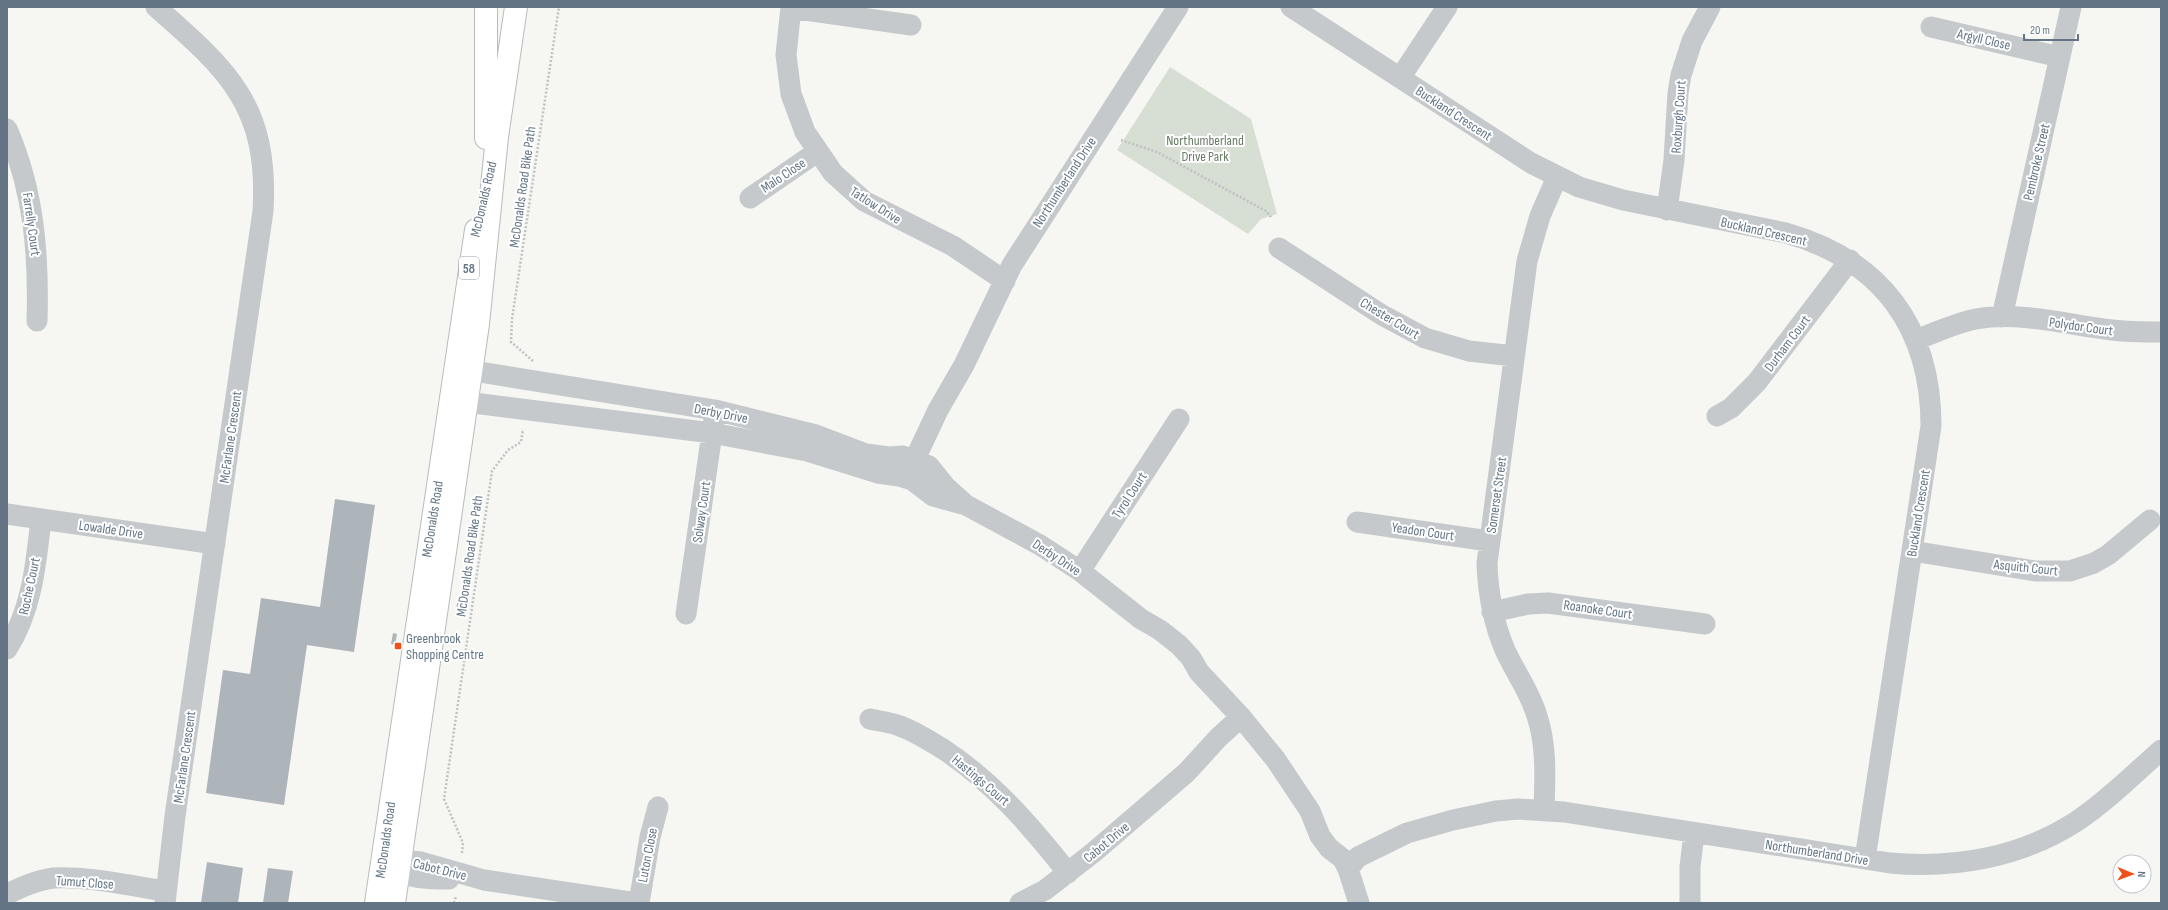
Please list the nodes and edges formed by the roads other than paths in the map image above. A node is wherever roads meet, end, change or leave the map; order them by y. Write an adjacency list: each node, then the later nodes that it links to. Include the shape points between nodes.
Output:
1 (156, 7): 43 (street, McFarlane Crescent, via 205,50 235,85 254,123 264,169 263,211)
2 (486, 7): 18 (main road)
3 (516, 7): 15 (main road, McDonalds Road / 58)
4 (791, 7): 10 (street); 16 (street, Tatlow Drive, via 786,55 791,94 805,132)
5 (1178, 7): 23 (street, Northumberland Drive)
6 (1291, 7): 13 (street, Buckland Crescent)
7 (1447, 7): 13 (street)
8 (1710, 7): 20 (street, Roxburgh Court, via 1692,41 1681,75)
9 (2071, 7): 12 (street, Pembroke Street)
10 (910, 25)
11 (1931, 27): 12 (street, Argyll Close)
12 (2060, 57): 24 (street, Pembroke Street)
13 (1400, 78): 17 (street, Buckland Crescent, via 1531,163)
14 (7, 129): 25 (street, Farrelly Court, via 20,163 34,218 38,275)
15 (497, 137): 18 (main road, McDonalds Road / 58); 29 (main road, McDonalds Road / 58, via 486,261)
16 (817, 152): 19 (street, Malo Close); 23 (street, Tatlow Drive, via 833,174 864,201)
17 (1557, 177): 20 (street, Buckland Crescent, via 1600,194); 28 (street, Somerset Street, via 1532,240)
18 (484, 192): 29 (main road, McDonalds Road / 58, via 474,239)
19 (750, 198)
20 (1667, 210): 22 (street, Buckland Crescent, via 1786,233 1823,246)
21 (1279, 248): 28 (street, Chester Court, via 1382,315 1425,338 1469,351)
22 (1850, 260): 27 (street, Buckland Crescent, via 1866,272 1888,295 1908,323); 32 (street, Durham Court, via 1757,382 1731,408)
23 (1008, 273): 35 (street, Northumberland Drive, via 964,365 938,410)
24 (2002, 317): 26 (street, Polydor Court, via 2021,317 2114,331); 27 (street, Polydor Court, via 1976,319)
25 (37, 321)
26 (2161, 332)
27 (1915, 340): 44 (street, Buckland Crescent, via 1928,383 1931,426)
28 (1514, 356): 42 (street, Somerset Street)
29 (463, 370): 30 (main road, McDonalds Road / 58); 31 (street, Derby Drive)
30 (459, 401): 34 (street, Derby Drive); 58 (main road, McDonalds Road / 58)
31 (715, 410): 34 (street, Solway Court); 35 (street, Derby Drive, via 816,435 866,454 903,456)
32 (1717, 416)
33 (1179, 419): 45 (street, Tyrol Court)
34 (712, 433): 36 (street, Derby Drive, via 807,451 878,474); 47 (street, Solway Court)
35 (919, 461): 36 (street, Northumberland Drive); 37 (street, Derby Drive, via 929,466 946,487)
36 (912, 480): 37 (street, Derby Drive, via 933,496)
37 (966, 505): 45 (street, Derby Drive, via 1040,545)
38 (7, 514): 39 (street, Lowalde Drive)
39 (41, 519): 43 (street, Lowalde Drive); 49 (street, Roche Court, via 30,594 24,615)
40 (2150, 520): 44 (street, Asquith Court, via 2108,555 2070,571 2034,571)
41 (1357, 522): 42 (street, Yeadon Court)
42 (1489, 541): 46 (street, Somerset Street, via 1488,582)
43 (215, 544): 61 (street, McFarlane Crescent)
44 (1912, 551): 56 (street, Buckland Crescent)
45 (1080, 571): 51 (street, Derby Drive, via 1142,620 1172,654 1199,672)
46 (1492, 612): 48 (street, Roanoke Court, via 1528,604 1548,603); 54 (street, Somerset Street, via 1505,649 1529,693 1538,717 1544,762)
47 (686, 614)
48 (1704, 624)
49 (7, 649)
50 (870, 719): 59 (street, Hastings Court, via 915,732 975,772 1015,809)
51 (1245, 721): 57 (street, Derby Drive, via 1276,760 1310,810 1320,836 1329,848 1342,859); 59 (street, Cabot Drive, via 1218,738 1187,772)
52 (2161, 750): 56 (street, Northumberland Drive, via 2077,821 2010,853 1948,865 1916,866)
53 (658, 807): 64 (street, Luton Close)
54 (1544, 810): 55 (street, Northumberland Drive); 57 (street, Northumberland Drive, via 1496,811 1443,823 1376,863)
55 (1694, 833): 56 (street, Northumberland Drive); 68 (street, via 1690,867)
56 (1865, 859)
57 (1357, 864): 66 (street, Derby Drive); 67 (street, Derby Drive)
58 (393, 866): 62 (main road, McDonalds Road / 58); 63 (main road, McDonalds Road / 58); 64 (street, Cabot Drive, via 421,862 484,880)
59 (1068, 874): 65 (street, Cabot Drive)
60 (7, 894): 61 (street, Tumut Close, via 53,878 70,878)
61 (165, 897)
62 (376, 903)
63 (394, 903)
64 (638, 903)
65 (1020, 903)
66 (1359, 903)
67 (1371, 903)
68 (1690, 903)

